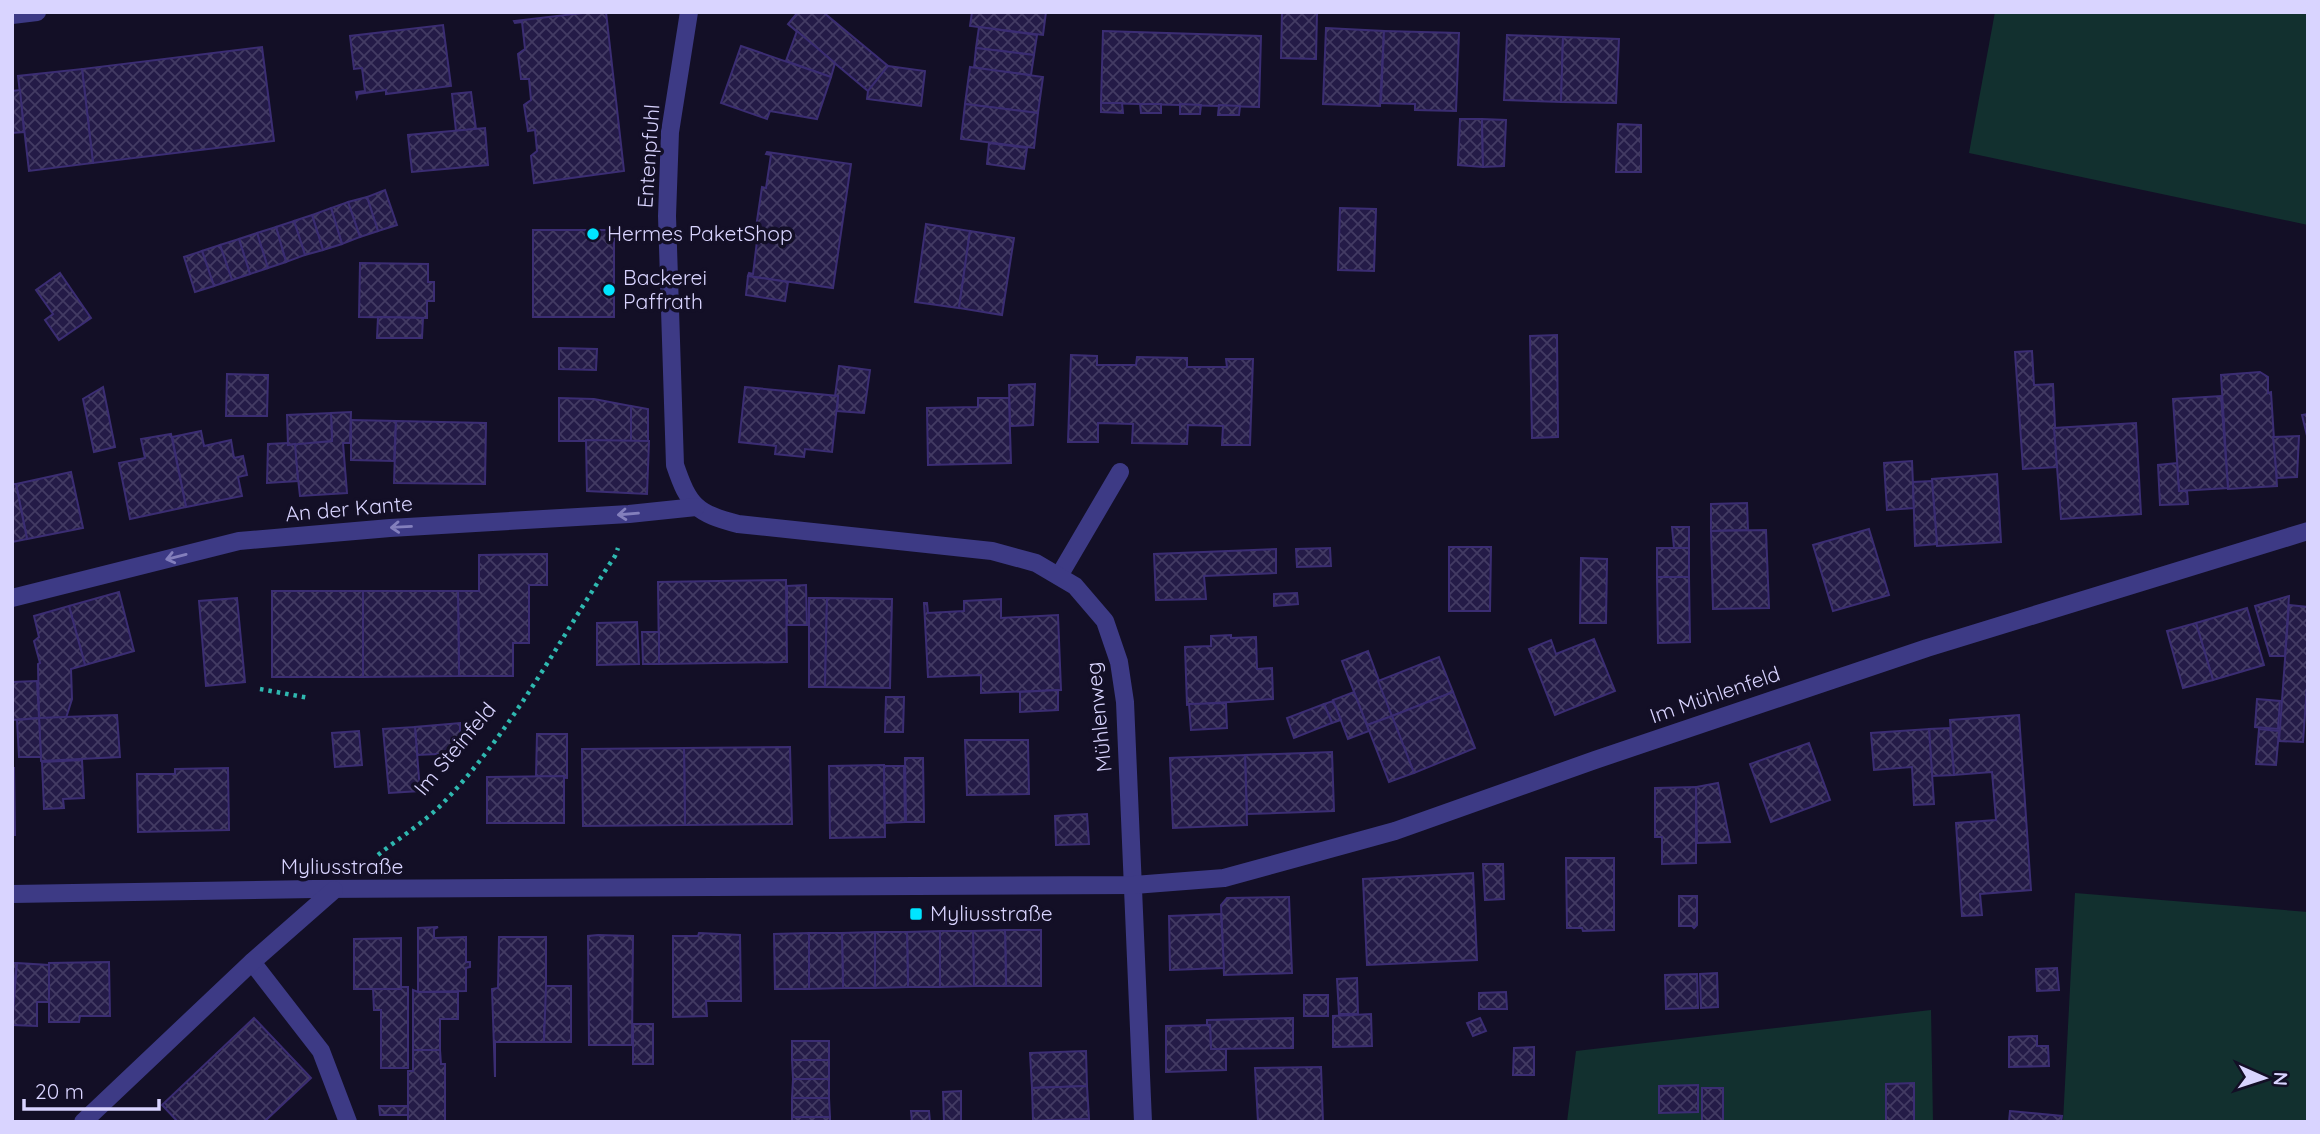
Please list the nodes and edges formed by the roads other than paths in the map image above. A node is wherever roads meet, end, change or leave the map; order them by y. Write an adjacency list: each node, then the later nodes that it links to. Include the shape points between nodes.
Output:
1 (37, 12): 3 (street)
2 (689, 12): 5 (street, Entenpfuhl, via 670,132 667,216 675,465 685,494)
3 (12, 15)
4 (1119, 472): 7 (street)
5 (696, 507): 7 (street, Mühlenweg, via 738,524 992,551 1036,563); 8 (street, An der Kante, one-way to 8, via 239,541)
6 (2308, 531): 9 (street, Im Mühlenfeld, via 1927,648 1395,831 1224,878)
7 (1059, 576): 9 (street, Mühlenweg, via 1075,586 1105,621 1119,662)
8 (12, 598)
9 (1134, 885): 10 (street, Myliusstraße); 15 (street, Mühlenweg)
10 (334, 890): 11 (street, Myliusstraße); 12 (street)
11 (12, 894)
12 (252, 962): 13 (street); 14 (street, via 321,1051)
13 (83, 1122)
14 (348, 1122)
15 (1143, 1122)

